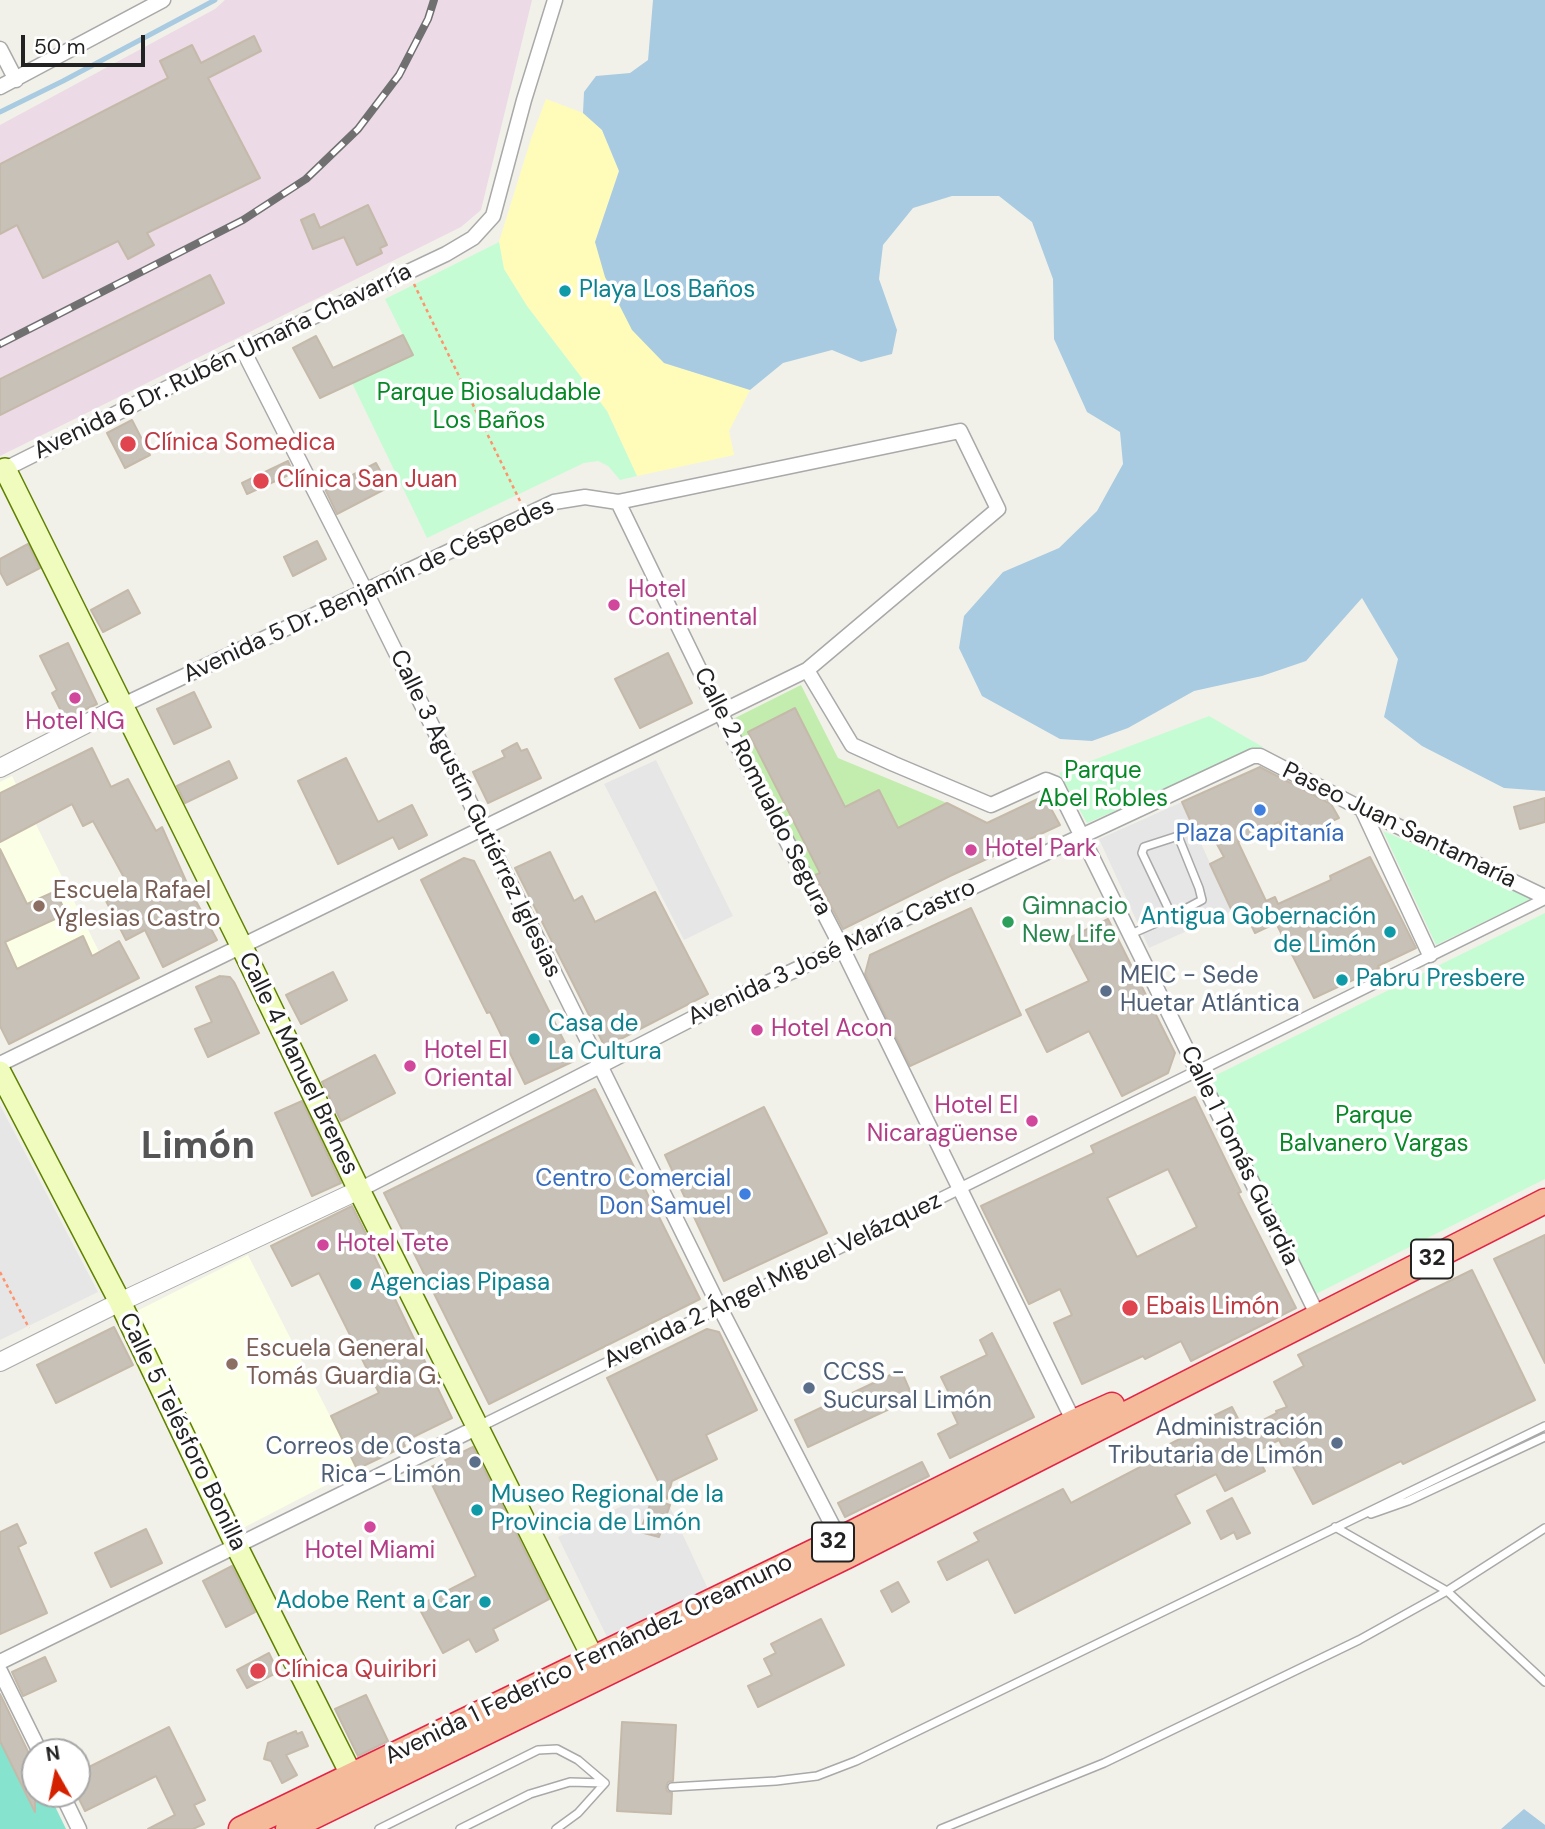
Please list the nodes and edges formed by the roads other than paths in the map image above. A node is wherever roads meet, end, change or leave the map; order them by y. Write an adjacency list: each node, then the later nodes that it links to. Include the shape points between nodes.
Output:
1 (163, 0): 4 (street)
2 (555, 0): 6 (street, Avenida 6 Dr. Rubén Umaña Chavarría, via 493,216 473,238 446,254)
3 (0, 49): 4 (street)
4 (16, 80): 5 (street)
5 (0, 88)
6 (243, 351): 7 (street, Avenida 6 Dr. Rubén Umaña Chavarría); 9 (street, Calle 3 Agustín Gutiérrez Iglesias)
7 (3, 470): 11 (main road, Calle 4 Manuel Brenes)
8 (618, 502): 9 (street, Avenida 5 Dr. Benjamín de Céspedes, via 585,497 554,502); 10 (street, Avenida 5 Dr. Benjamín de Céspedes, via 960,430 998,509); 12 (street, Calle 2 Romualdo Segura)
9 (365, 590): 11 (street, Avenida 5 Dr. Benjamín de Céspedes); 16 (street, Calle 3 Agustín Gutiérrez Iglesias)
10 (807, 670): 12 (street); 17 (street, Calle 1 Tomás Guardia, via 852,745 991,805 1046,779 1063,794)
11 (121, 706): 14 (street, Avenida 5 Dr. Benjamín de Céspedes); 21 (main road, Calle 4 Manuel Brenes)
12 (721, 714): 16 (street); 22 (street, Calle 2 Romualdo Segura)
13 (1254, 756): 15 (street, Paseo Juan Santamaría); 17 (street, Avenida 3 José María Castro)
14 (0, 768)
15 (1362, 809): 18 (street, Paseo Juan Santamaría); 23 (street)
16 (482, 829): 21 (street); 25 (street, Calle 3 Agustín Gutiérrez Iglesias)
17 (1082, 834): 20 (street, Calle 1 Tomás Guardia); 22 (street, Avenida 3 José María Castro)
18 (1545, 898): 23 (street, Avenida 2 Ángel Miguel Velázquez)
19 (1172, 916): 19 (lane, via 1202,900 1178,836 1144,848 1142,853); 20 (lane)
20 (1131, 934): 26 (street, Calle 1 Tomás Guardia)
21 (241, 945): 24 (street); 28 (main road, Calle 4 Manuel Brenes)
22 (842, 948): 25 (street, Avenida 3 José María Castro); 29 (street, Calle 2 Romualdo Segura)
23 (1430, 955): 26 (street, Avenida 2 Ángel Miguel Velázquez)
24 (0, 1064)
25 (600, 1066): 28 (street, Avenida 3 José María Castro); 32 (street, Calle 3 Agustín Gutiérrez Iglesias)
26 (1197, 1071): 29 (street, Avenida 2 Ángel Miguel Velázquez); 33 (street, Calle 1 Tomás Guardia)
27 (0, 1072): 31 (main road, Calle 5 Telésforo Bonilla)
28 (359, 1190): 31 (street, Avenida 3 José María Castro); 36 (main road, Calle 4 Manuel Brenes)
29 (960, 1190): 32 (street, Avenida 2 Ángel Miguel Velázquez); 37 (street, Calle 2 Romualdo Segura)
30 (1545, 1201): 33 (highway, Avenida 1 Federico Fernández Oreamuno / 32)
31 (120, 1302): 34 (street, Avenida 3 José María Castro); 41 (main road, Calle 5 Telésforo Bonilla)
32 (719, 1306): 36 (street, Avenida 2 Ángel Miguel Velázquez); 42 (street, Calle 3 Agustín Gutiérrez Iglesias)
33 (1318, 1317): 37 (highway, Avenida 1 Federico Fernández Oreamuno / 32)
34 (0, 1362)
35 (1545, 1426): 39 (lane)
36 (478, 1427): 41 (street, Avenida 2 Ángel Miguel Velázquez); 45 (main road, Calle 4 Manuel Brenes)
37 (1078, 1429): 42 (highway, Avenida 1 Federico Fernández Oreamuno / 32)
38 (1545, 1437): 39 (lane, via 1408,1501)
39 (1335, 1527): 43 (lane); 51 (lane, via 856,1761 817,1776)
40 (1545, 1528): 43 (lane)
41 (237, 1546): 44 (street, Avenida 2 Ángel Miguel Velázquez); 50 (main road, Calle 5 Telésforo Bonilla)
42 (844, 1548): 45 (highway, Avenida 1 Federico Fernández Oreamuno / 32)
43 (1447, 1591): 47 (lane); 59 (lane, via 1359,1640 1104,1763)
44 (0, 1662)
45 (597, 1668): 50 (highway, Avenida 1 Federico Fernández Oreamuno / 32)
46 (0, 1671): 48 (street)
47 (1545, 1682)
48 (33, 1738)
49 (605, 1783): 56 (lane, via 557,1749 538,1751); 57 (lane, via 570,1782 530,1794); 58 (lane)
50 (356, 1785): 54 (highway, Avenida 1 Federico Fernández Oreamuno / 32); 55 (highway, Avenida 1 Federico Fernández Oreamuno / 32)
51 (672, 1787)
52 (69, 1808): 53 (street)
53 (79, 1829)
54 (241, 1829)
55 (288, 1829)
56 (379, 1829)
57 (460, 1829)
58 (556, 1829)
59 (941, 1829)

